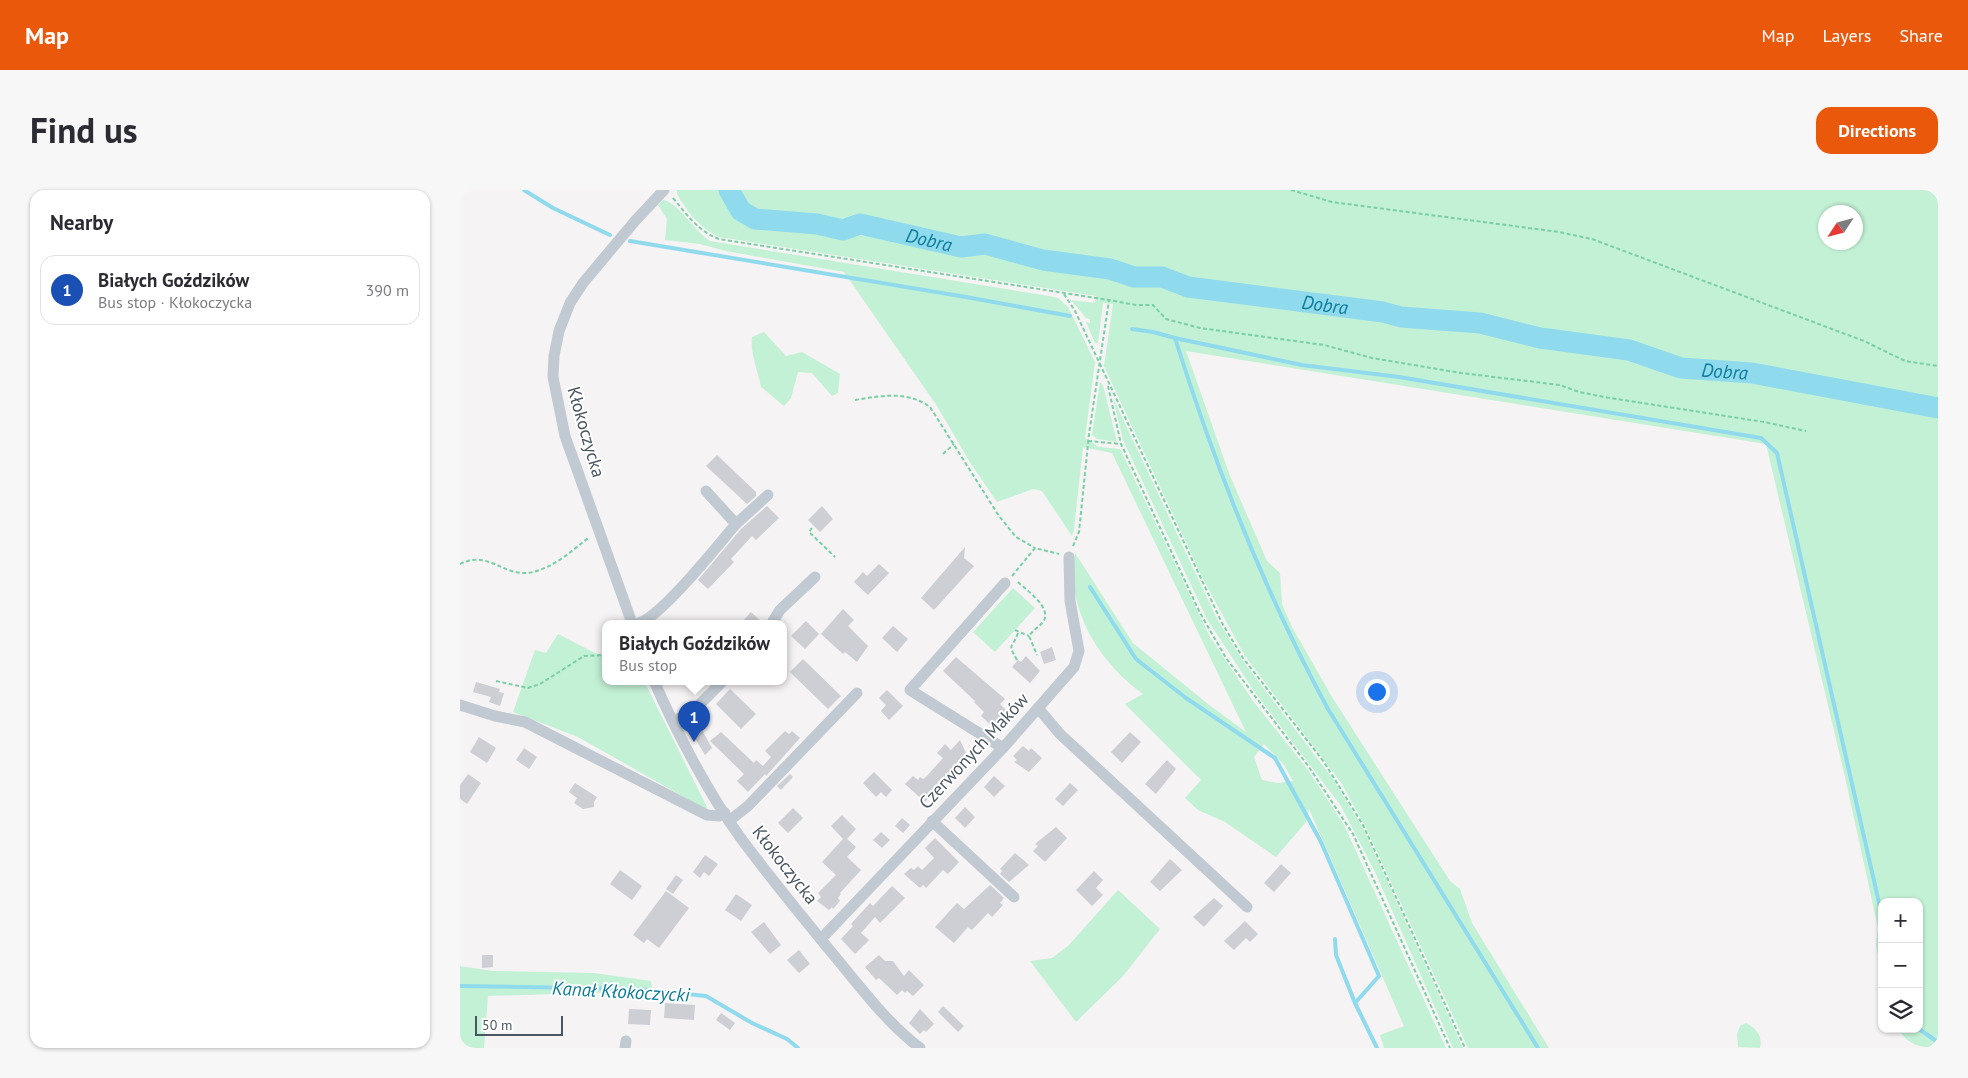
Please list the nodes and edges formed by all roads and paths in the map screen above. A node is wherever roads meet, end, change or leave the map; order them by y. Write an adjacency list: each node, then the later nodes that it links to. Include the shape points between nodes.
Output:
1 (1291, 190): 6 (path, via 1332,202 1592,239 1864,341 1905,361)
2 (668, 193): 3 (path, via 694,224 707,235 719,239); 18 (street, Kłokoczycka, via 635,221 583,283 559,330 553,377 556,398 565,436)
3 (1064, 294): 4 (path); 5 (path)
4 (1109, 300): 5 (path); 9 (path, via 1154,305 1166,319 1200,328 1324,345 1372,358 1461,373 1560,385 1604,397)
5 (1098, 362): 7 (path); 10 (path)
6 (1938, 366)
7 (1108, 383): 12 (path); 50 (path, via 1222,623 1243,658 1324,762 1363,825)
8 (854, 400): 11 (path, via 888,395 912,396 930,407)
9 (1806, 431)
10 (1088, 441): 12 (path); 21 (path, via 1079,532)
11 (954, 444): 13 (path); 19 (path, via 999,516 1016,537)
12 (1121, 444): 49 (path, via 1200,613 1226,658 1309,767 1353,834)
13 (943, 454)
14 (706, 491): 16 (street)
15 (768, 495): 16 (street)
16 (736, 524): 27 (street)
17 (812, 528): 20 (path, via 809,532)
18 (598, 530): 22 (path, via 550,566 532,573 513,572 483,559 471,558); 26 (street, Kłokoczycka)
19 (1035, 548): 21 (path); 25 (path)
20 (835, 557)
21 (1069, 557): 40 (street, Czerwonych Maków, via 1070,601 1079,651 1077,660)
22 (460, 564)
23 (815, 577): 28 (street)
24 (1018, 582): 31 (path, via 1044,607 1046,613 1043,622)
25 (1005, 583): 42 (street, via 910,690)
26 (631, 620)
27 (648, 620)
28 (774, 620)
29 (1015, 630): 30 (path)
30 (1018, 633): 31 (path); 34 (path, via 1010,649)
31 (1029, 636): 33 (path)
32 (602, 655): 35 (path, via 584,656 528,688)
33 (1037, 655)
34 (1018, 660)
35 (496, 680)
36 (656, 685): 41 (street, Kłokoczycka)
37 (719, 685): 41 (street, via 693,711)
38 (857, 693): 43 (street, via 748,806)
39 (460, 705): 43 (street, via 525,722 707,815)
40 (1038, 708): 42 (street, Czerwonych Maków); 46 (street, via 1060,734)
41 (674, 721): 43 (street, Kłokoczycka)
42 (1003, 748): 44 (street, Czerwonych Maków)
43 (727, 817): 47 (street, Kłokoczycka)
44 (932, 821): 45 (street); 47 (street, Czerwonych Maków)
45 (1014, 897)
46 (1247, 907)
47 (821, 939): 48 (street, Kłokoczycka, via 897,1027)
48 (920, 1048)
49 (1450, 1048)
50 (1465, 1048)

